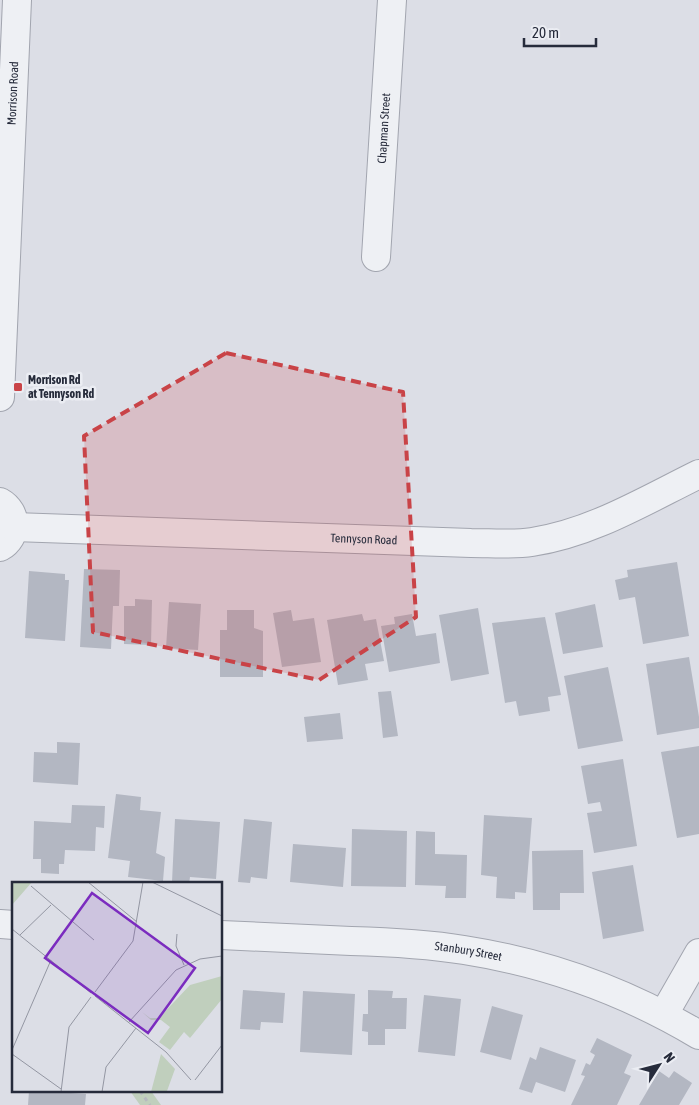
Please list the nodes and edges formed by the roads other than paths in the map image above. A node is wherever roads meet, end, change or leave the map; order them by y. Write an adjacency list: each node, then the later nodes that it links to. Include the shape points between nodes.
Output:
1 (17, 0): 3 (street, Morrison Road)
2 (392, 0): 4 (street, Chapman Street)
3 (7, 54): 5 (street, Morrison Road)
4 (376, 258)
5 (0, 396)
6 (699, 474): 8 (street, Tennyson Road, via 567,535 531,542)
7 (0, 502): 8 (street, via 14,519)
8 (7, 537)
9 (222, 935): 11 (street, Stanbury Street, via 394,943 464,950 537,965 583,980)
10 (699, 953): 11 (street)
11 (664, 1014): 12 (street, Stanbury Street)
12 (699, 1035)

